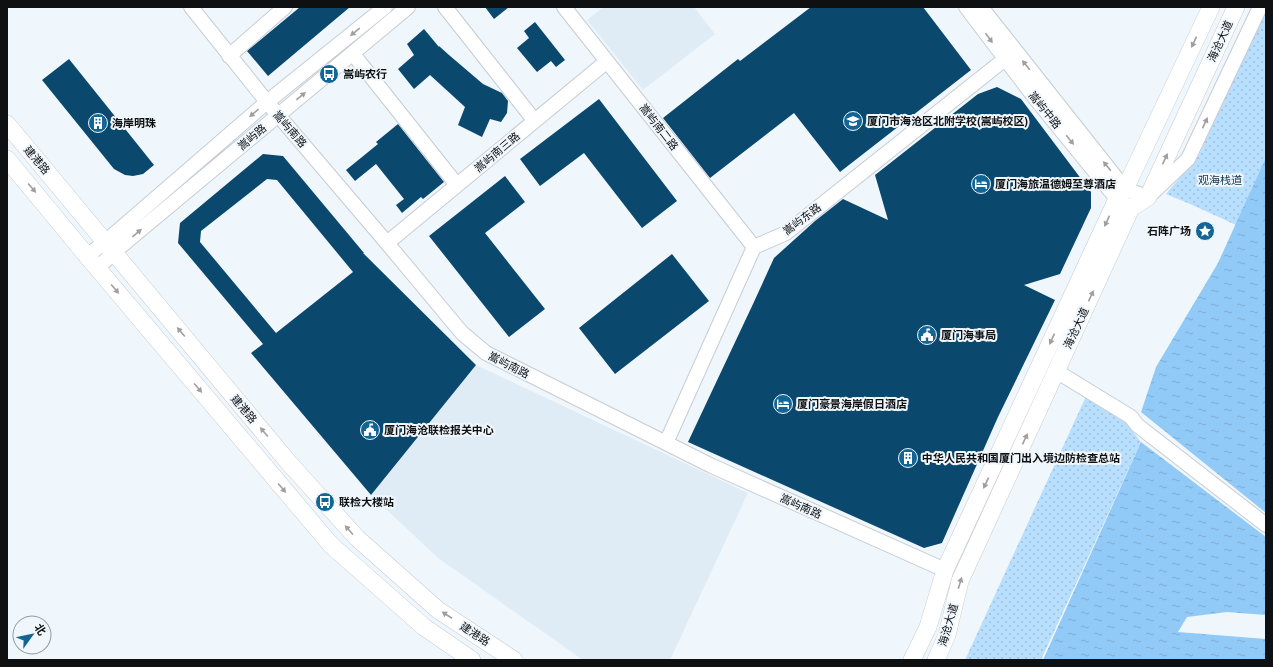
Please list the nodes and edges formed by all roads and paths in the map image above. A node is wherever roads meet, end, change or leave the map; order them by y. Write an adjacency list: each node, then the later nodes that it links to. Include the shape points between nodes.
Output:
1 (191, 7): 14 (street, 嵩屿南路)
2 (285, 7): 14 (street)
3 (408, 7): 12 (street, 嵩屿路)
4 (445, 7): 18 (street)
5 (564, 7): 15 (street, 嵩屿南二路)
6 (966, 7): 13 (street, 嵩屿中路, one-way to 13)
7 (980, 7): 13 (street, 嵩屿中路)
8 (1211, 7): 22 (main road, 海沧大道, one-way to 22)
9 (1236, 7): 23 (main road, 海沧大道, one-way to 9)
10 (1260, 7): 23 (street, one-way to 10, via 1188,159)
11 (379, 9): 16 (street, 嵩屿路, one-way to 16)
12 (353, 54): 17 (street, 嵩屿路, one-way to 12); 21 (street)
13 (1009, 54): 22 (street, 嵩屿中路); 27 (street, 嵩屿东路, via 786,233)
14 (229, 56): 16 (street, 嵩屿南路)
15 (606, 62): 18 (street, 嵩屿南三路); 27 (street, 嵩屿南二路)
16 (267, 102): 17 (street, 嵩屿南路); 26 (street, 嵩屿路, one-way to 26)
17 (278, 115): 25 (street, 嵩屿南路); 26 (street, 嵩屿路, one-way to 17)
18 (534, 120): 21 (street, 嵩屿南三路)
19 (7, 124): 26 (main road, 建港路)
20 (7, 159): 28 (main road, 建港路, one-way to 28)
21 (457, 185): 25 (street, 嵩屿南三路)
22 (1121, 194): 23 (street); 24 (street, 嵩屿中路); 32 (main road, 海沧大道, one-way to 32)
23 (1148, 197): 24 (main road)
24 (1131, 208): 29 (main road, 海沧大道, one-way to 24)
25 (388, 243): 30 (street, 嵩屿南路, via 462,333 486,354)
26 (110, 247): 28 (street, 嵩屿路); 34 (main road, 建港路, one-way to 26, via 438,610 357,538 289,463)
27 (754, 247): 30 (street)
28 (92, 262): 33 (main road, 建港路, one-way to 33, via 331,545 424,627)
29 (1056, 371): 31 (street, via 1131,417); 36 (main road, 海沧大道, one-way to 29, via 947,636 960,581)
30 (666, 443): 32 (street, 嵩屿南路)
31 (1266, 525)
32 (945, 570): 35 (main road, 海沧大道, via 928,627)
33 (472, 660)
34 (514, 660)
35 (912, 660)
36 (936, 660)

